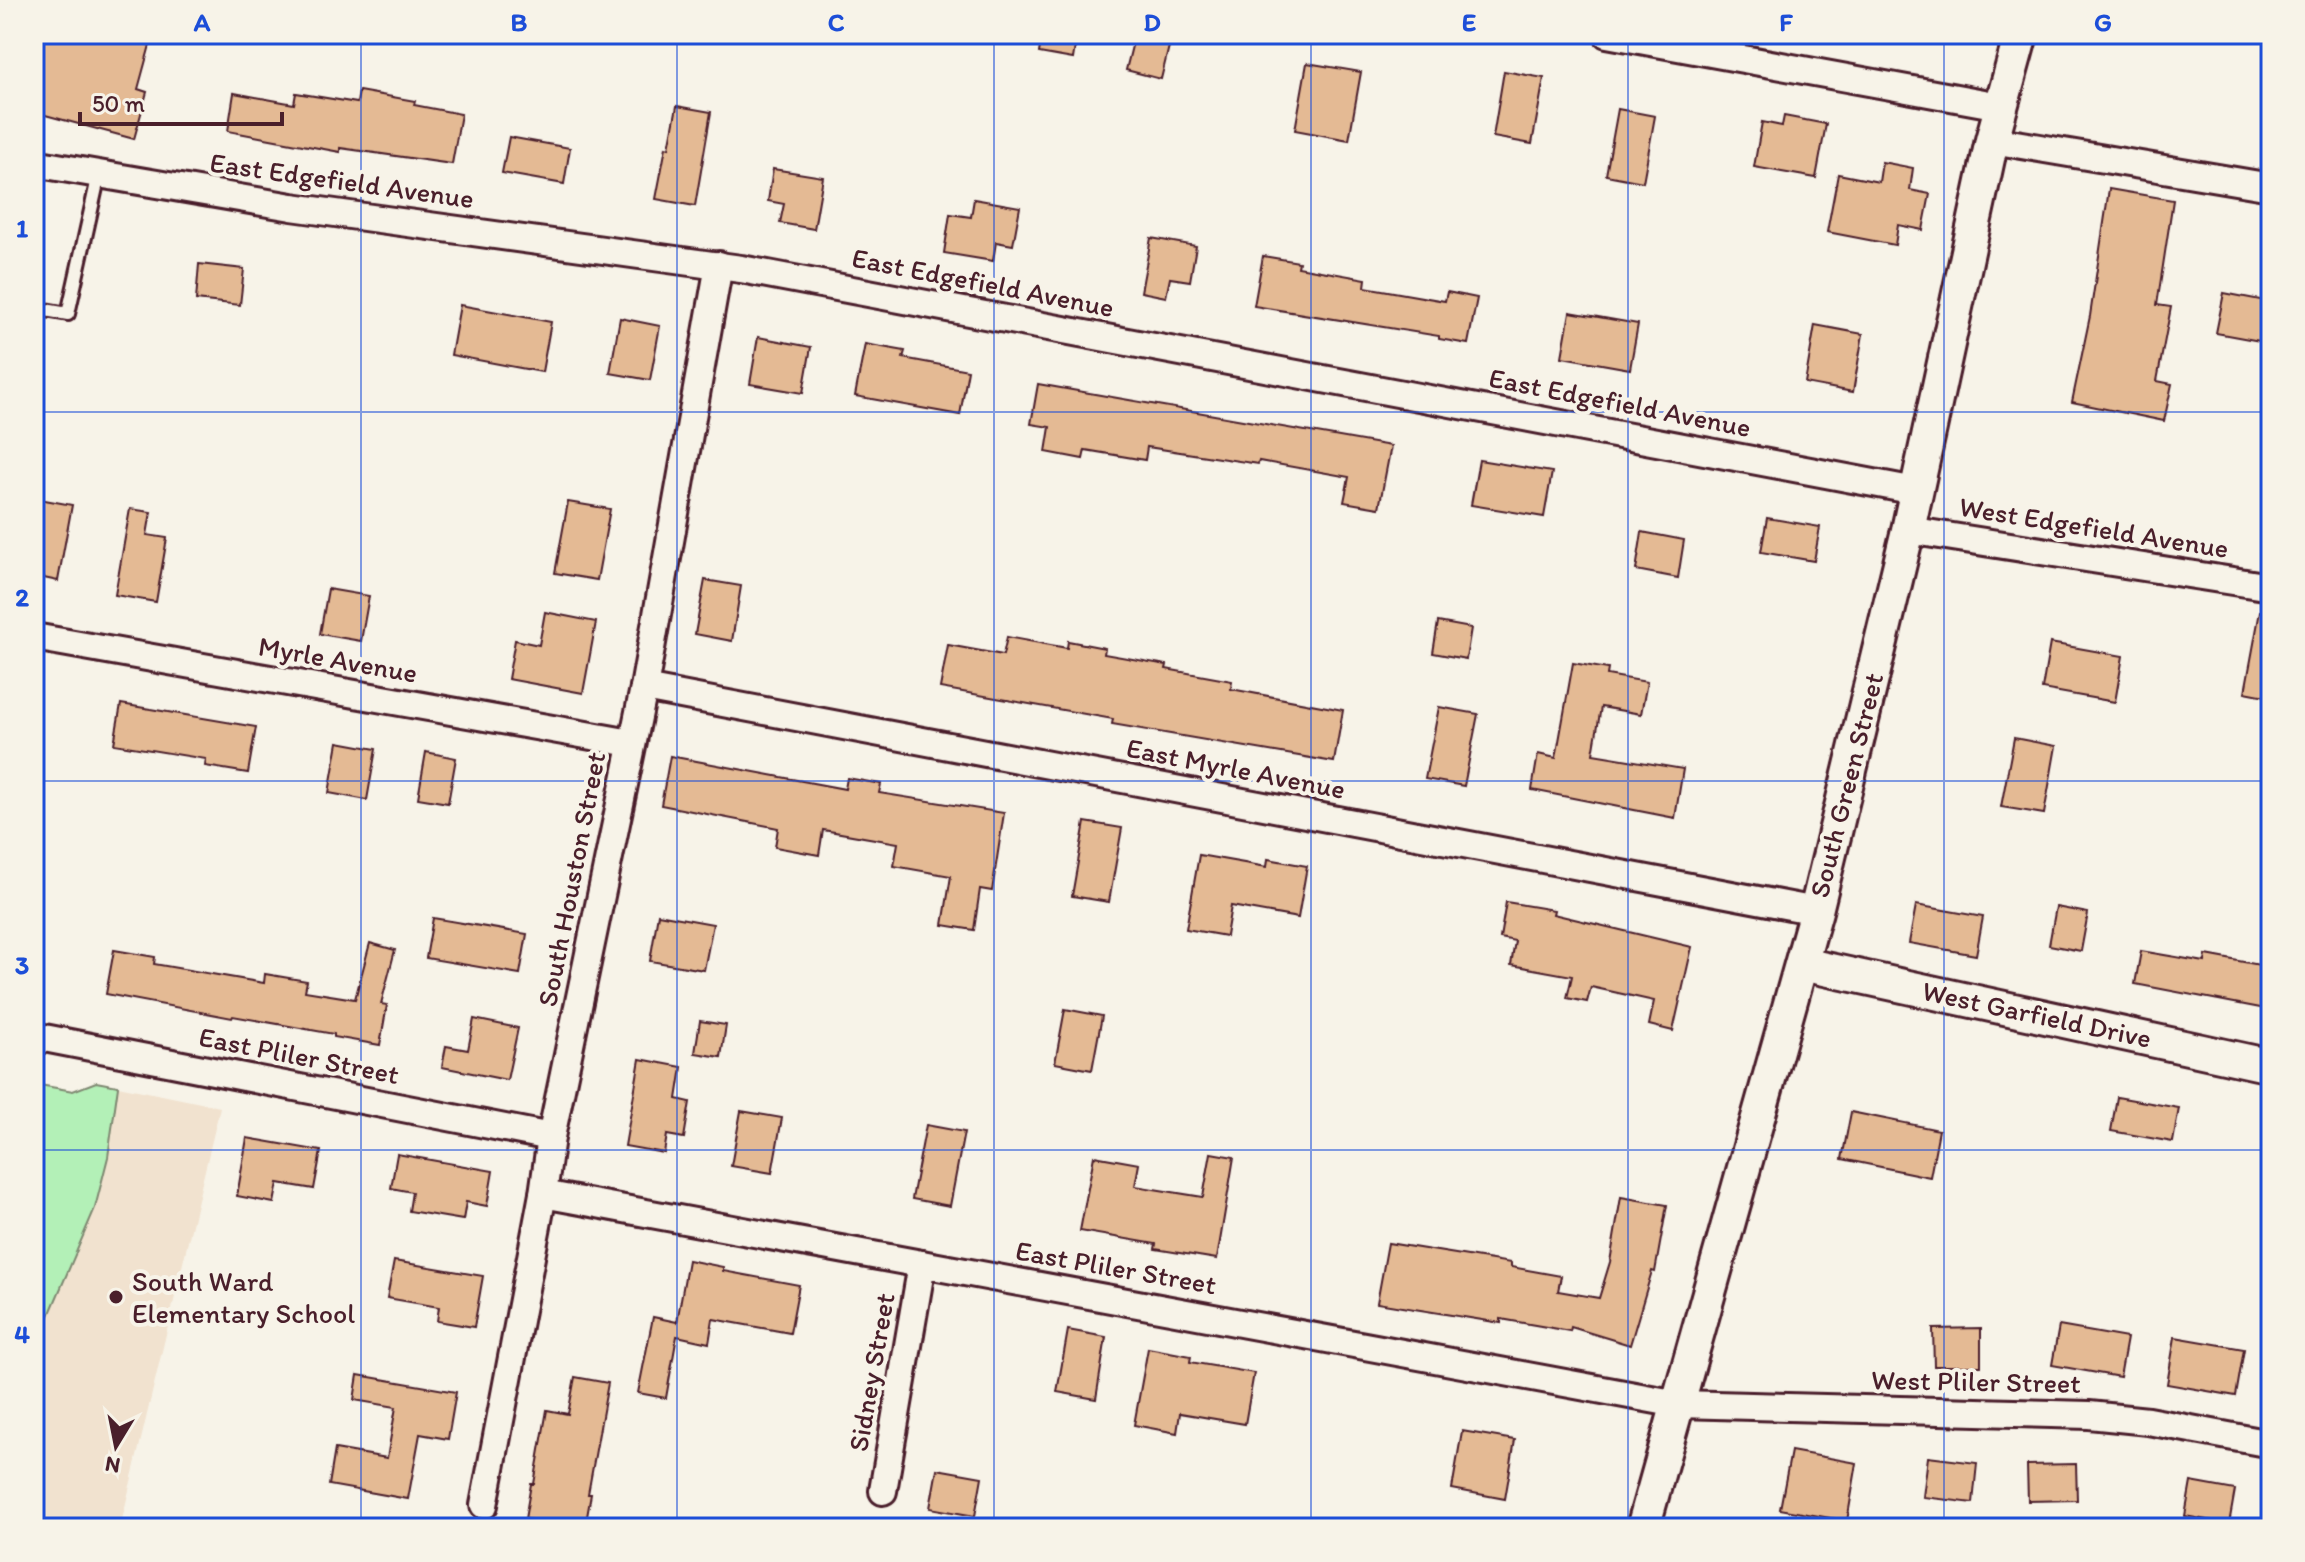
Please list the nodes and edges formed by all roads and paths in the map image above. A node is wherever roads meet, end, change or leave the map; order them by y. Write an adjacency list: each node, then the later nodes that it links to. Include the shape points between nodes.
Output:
1 (1607, 34): 3 (street)
2 (2021, 34): 3 (street, South Green Street)
3 (2000, 106): 4 (street, South Green Street)
4 (1992, 140): 7 (street); 10 (street, South Green Street)
5 (34, 163): 6 (street, East Edgefield Avenue)
6 (99, 174): 8 (street, East Edgefield Avenue, via 292,207); 9 (lane, via 68,314)
7 (2271, 187)
8 (719, 265): 10 (street, East Edgefield Avenue); 14 (street, South Houston Street)
9 (34, 308)
10 (1916, 491): 11 (street, South Green Street)
11 (1908, 530): 12 (street, West Edgefield Avenue); 16 (street, South Green Street)
12 (2271, 587)
13 (34, 637): 15 (street, Myrle Avenue)
14 (644, 688): 15 (street, South Houston Street); 16 (street, East Myrle Avenue)
15 (631, 743): 20 (street, South Houston Street)
16 (1816, 911): 17 (street, South Green Street)
17 (1802, 964): 19 (street, West Garfield Drive); 23 (street, South Green Street)
18 (34, 1036): 20 (street, East Pliler Street)
19 (2271, 1066)
20 (551, 1137): 21 (street, South Houston Street)
21 (543, 1194): 22 (street, East Pliler Street); 26 (street, South Houston Street)
22 (922, 1264): 23 (street, East Pliler Street); 25 (street, Sidney Street)
23 (1678, 1404): 24 (street, West Pliler Street, via 2089,1415); 27 (street, South Green Street)
24 (2271, 1444)
25 (883, 1491)
26 (484, 1505)
27 (1643, 1528)

